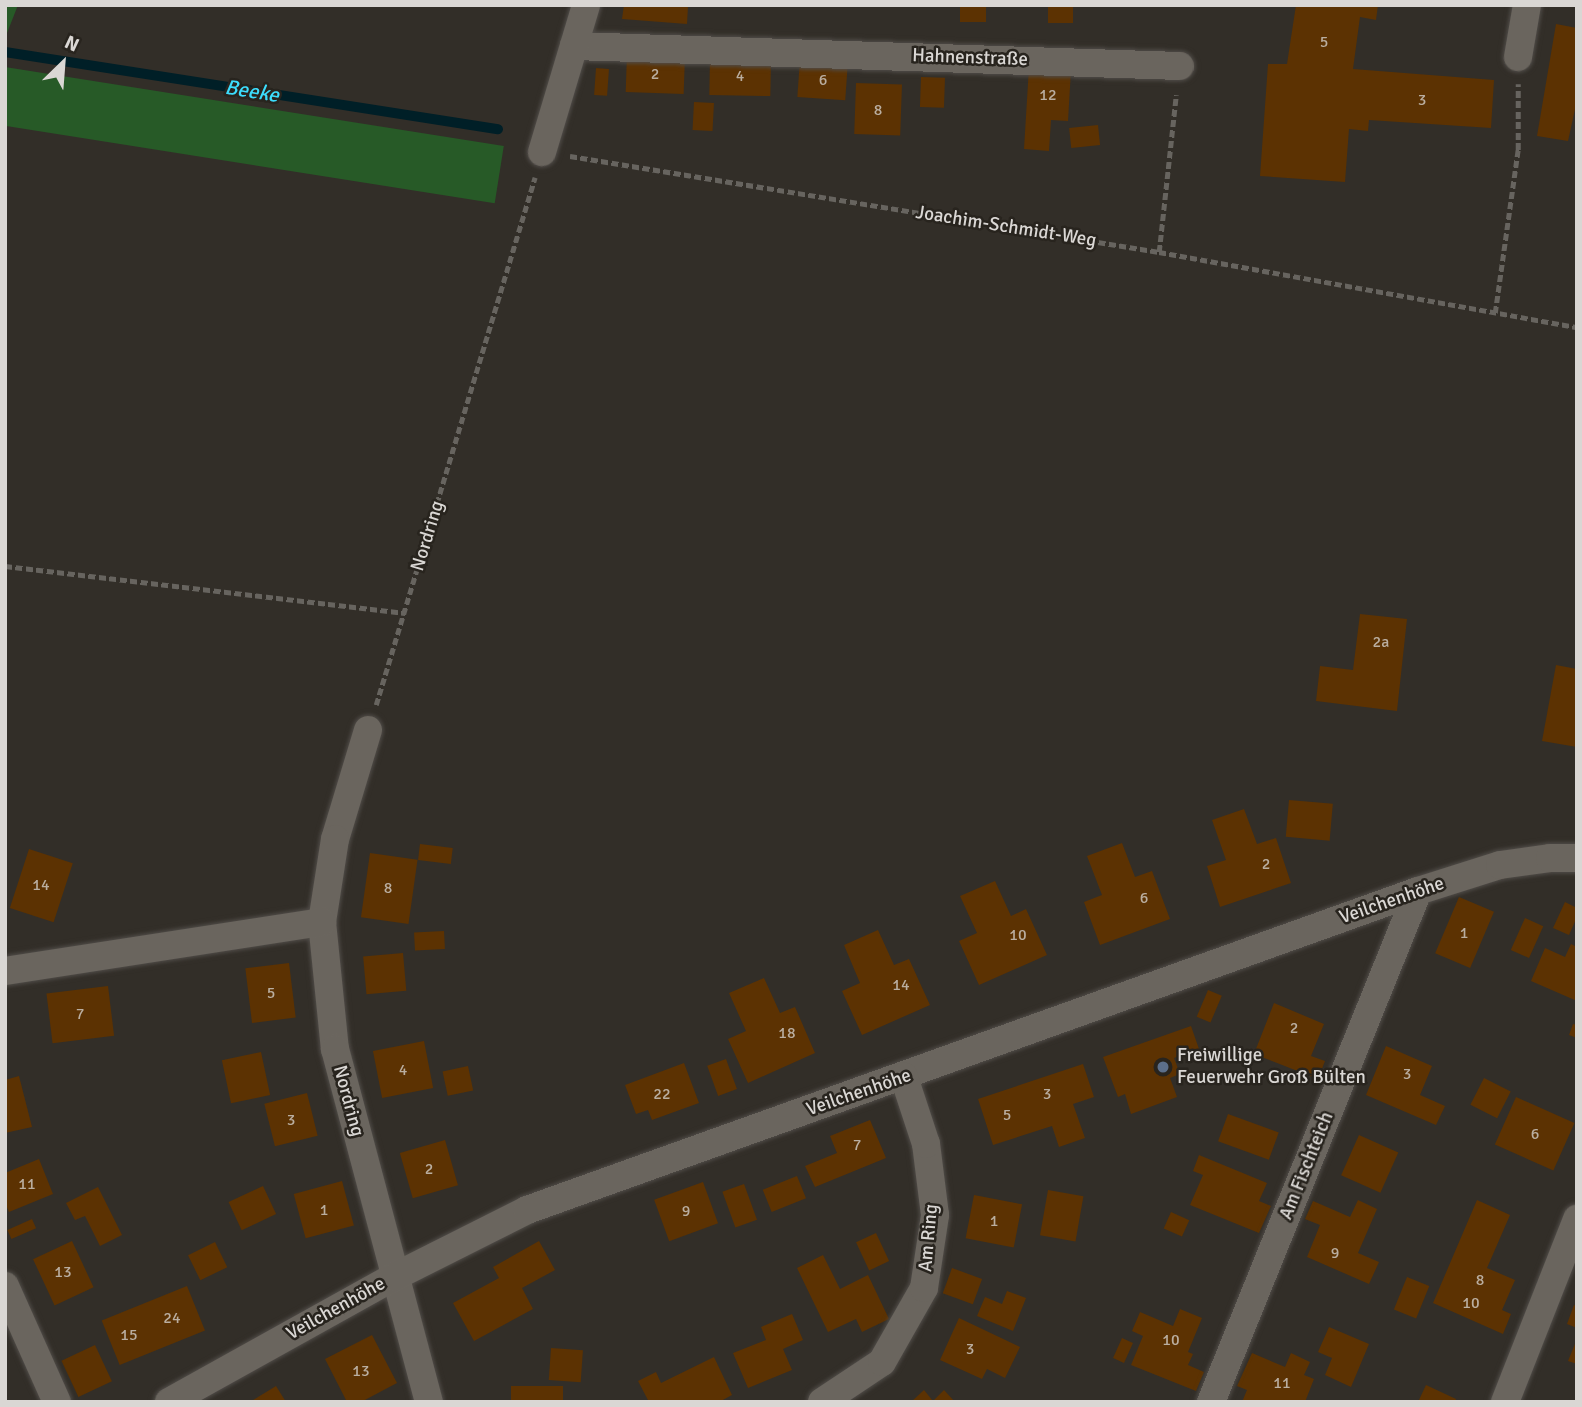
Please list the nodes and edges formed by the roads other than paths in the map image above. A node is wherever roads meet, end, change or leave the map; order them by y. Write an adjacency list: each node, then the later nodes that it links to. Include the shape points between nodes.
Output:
1 (586, 5): 3 (street)
2 (1527, 5): 4 (street)
3 (574, 46): 5 (street, Hahnenstraße); 6 (street)
4 (1518, 57)
5 (1180, 66)
6 (542, 152)
7 (368, 730): 10 (street, Nordring, via 335,839)
8 (1577, 858): 9 (street, Veilchenhöhe, via 1500,865)
9 (1418, 891): 12 (street, Veilchenhöhe); 20 (street, Am Fischteich)
10 (323, 922): 11 (street); 14 (street, Nordring, via 335,1049)
11 (5, 971)
12 (904, 1077): 14 (street, Veilchenhöhe, via 527,1210); 19 (street, Am Ring, via 926,1144 934,1215 924,1288 882,1362)
13 (1577, 1219): 21 (street)
14 (394, 1277): 17 (street, Veilchenhöhe); 18 (street)
15 (5, 1286): 16 (street)
16 (57, 1402)
17 (169, 1402)
18 (429, 1402)
19 (822, 1402)
20 (1211, 1402)
21 (1505, 1402)

